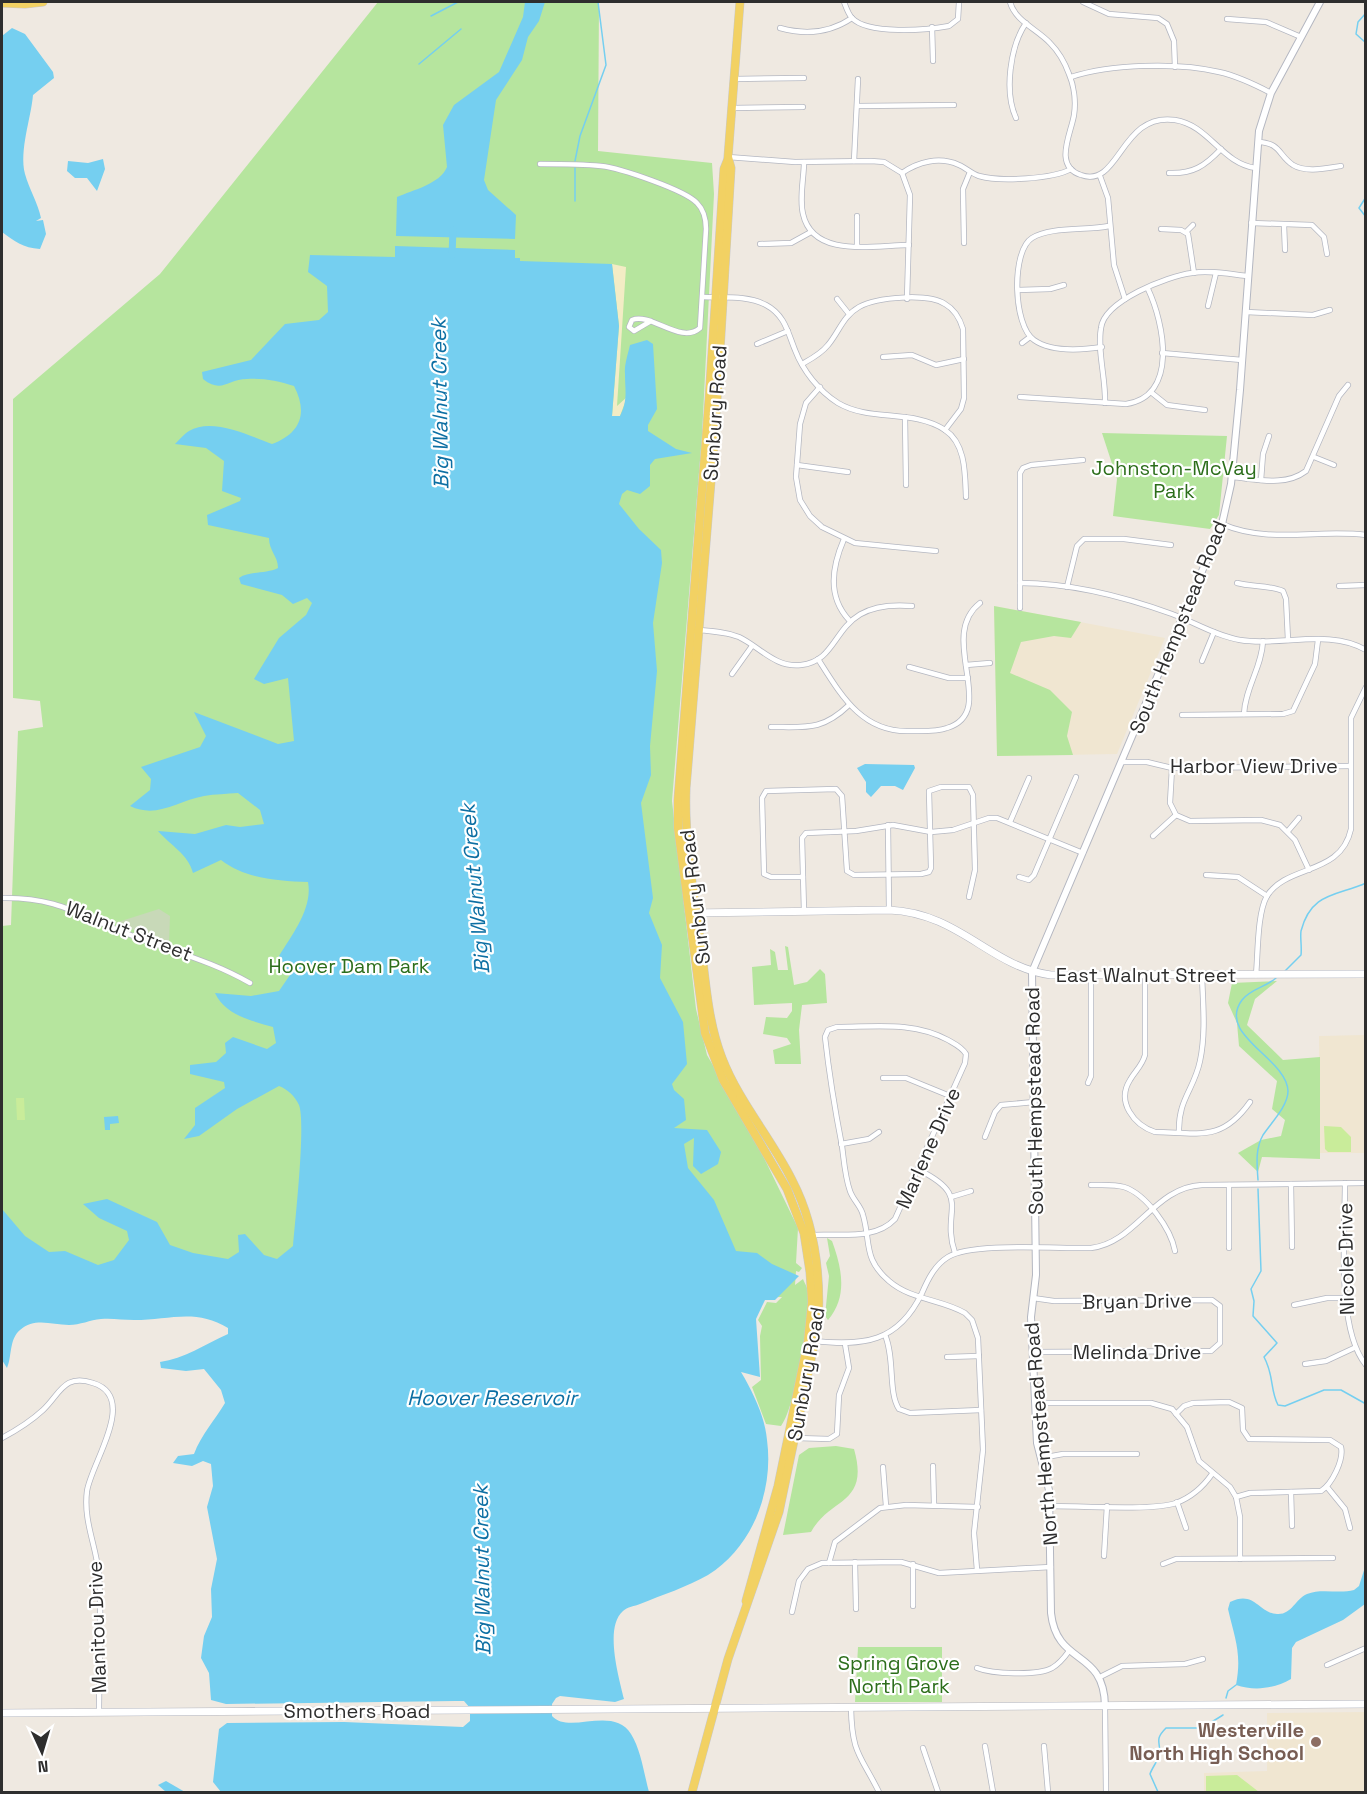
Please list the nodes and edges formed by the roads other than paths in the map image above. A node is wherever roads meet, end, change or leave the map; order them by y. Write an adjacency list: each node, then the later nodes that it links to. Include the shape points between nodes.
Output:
1 (43, 2): 8 (main road)
2 (740, 2): 19 (main road, Sunbury Road)
3 (844, 2): 9 (street)
4 (959, 2): 12 (street, via 956,23)
5 (1010, 2): 11 (street, via 1015,14)
6 (1083, 2): 16 (street, via 1109,14 1158,18 1167,24 1174,41)
7 (1320, 2): 14 (street, South Hempstead Road)
8 (2, 3)
9 (852, 18): 12 (street, via 869,28); 13 (street, via 826,30)
10 (1227, 20): 14 (street, via 1266,22)
11 (1026, 23): 17 (street, via 1058,52); 26 (street, via 1011,57)
12 (932, 27): 15 (street)
13 (780, 28)
14 (1300, 37): 21 (street, South Hempstead Road)
15 (933, 61)
16 (1174, 67): 17 (street, via 1108,68); 21 (street, via 1218,71)
17 (1071, 77): 35 (street, via 1074,114 1065,150)
18 (804, 78): 19 (street)
19 (734, 80): 25 (main road, Sunbury Road)
20 (858, 80): 23 (street)
21 (1271, 93): 27 (street, South Hempstead Road)
22 (954, 105): 23 (street)
23 (858, 106): 30 (street)
24 (803, 107): 25 (street)
25 (732, 108): 29 (main road, Sunbury Road)
26 (1016, 118)
27 (1258, 142): 33 (street, via 1275,145 1294,166); 34 (street, South Hempstead Road)
28 (1221, 149): 34 (street, via 1235,162); 38 (street, via 1204,167); 39 (street, via 1198,129 1163,120 1131,135 1110,168)
29 (728, 158): 31 (street); 61 (main road, Sunbury Road); 61 (main road, Sunbury Road, via 717,262 721,274)
30 (854, 161): 31 (street); 37 (street, via 884,162)
31 (804, 162): 46 (street, via 802,208)
32 (540, 164): 60 (street, via 610,167 694,200 704,214 706,226)
33 (1341, 166)
34 (1256, 168): 41 (street, South Hempstead Road)
35 (1071, 169): 36 (street, via 1046,177 992,177); 39 (street, via 1084,177)
36 (970, 172): 37 (street, via 944,161 920,162); 48 (street, via 963,189)
37 (902, 173): 51 (street, via 910,195)
38 (1169, 173)
39 (1100, 176): 44 (street, via 1108,198)
40 (857, 216): 50 (street)
41 (1251, 223): 43 (street); 56 (street, South Hempstead Road)
42 (1193, 225): 47 (street)
43 (1284, 225): 52 (street); 53 (street, via 1316,227 1324,237)
44 (1109, 226): 59 (street, via 1089,231 1044,232 1031,238 1019,255); 64 (street)
45 (1161, 229): 47 (street)
46 (811, 232): 49 (street, via 791,243); 50 (street, via 830,244)
47 (1186, 232): 54 (street, via 1191,241)
48 (964, 243)
49 (760, 244)
50 (857, 245): 51 (street)
51 (909, 245): 63 (street)
52 (1285, 250)
53 (1327, 254)
54 (1194, 273): 55 (street); 58 (street, via 1174,276)
55 (1215, 273): 56 (street); 65 (street)
56 (1248, 276): 67 (street, South Hempstead Road)
57 (1064, 285): 59 (street)
58 (1148, 289): 64 (street); 75 (street, via 1160,322)
59 (1018, 290): 71 (street, via 1021,319)
60 (703, 297): 61 (street); 69 (street, via 698,330 669,330)
61 (719, 298): 70 (street, via 747,299 768,306); 113 (main road, Sunbury Road, via 695,588); 113 (main road, Sunbury Road, via 720,341)
62 (837, 299): 68 (street)
63 (907, 299): 68 (street, via 875,301); 77 (street, via 936,300 953,310 963,329)
64 (1125, 299): 74 (street, via 1113,306 1103,320)
65 (1208, 306)
66 (1330, 310): 67 (street, via 1313,315)
67 (1246, 312): 78 (street, South Hempstead Road)
68 (849, 314): 79 (street, via 828,346)
69 (651, 321)
70 (789, 331): 73 (street); 79 (street)
71 (1030, 337): 72 (street); 74 (street, via 1052,346)
72 (1022, 343)
73 (757, 344)
74 (1102, 347): 84 (street)
75 (1162, 353): 78 (street); 82 (street, via 1159,379)
76 (883, 357): 77 (street, via 912,355 936,365)
77 (964, 359): 87 (street, via 964,398 961,409)
78 (1242, 360): 94 (street, South Hempstead Road)
79 (802, 364): 81 (street)
80 (1348, 384): 89 (street, via 1339,396)
81 (820, 387): 86 (street, via 840,404); 91 (street, via 802,409)
82 (1152, 393): 84 (street, via 1137,402); 85 (street, via 1173,407)
83 (1020, 397): 84 (street)
84 (1105, 403)
85 (1205, 410)
86 (905, 417): 87 (street); 96 (street)
87 (945, 430): 97 (street, via 959,446)
88 (1269, 436): 95 (street)
89 (1314, 457): 92 (street); 95 (street, via 1298,477)
90 (1083, 460): 103 (street, via 1023,468 1019,478)
91 (797, 465): 93 (street); 100 (street, via 797,489 805,509 815,522)
92 (1334, 465)
93 (848, 472)
94 (1231, 477): 95 (street); 98 (street, South Hempstead Road)
95 (1261, 480)
96 (906, 485)
97 (966, 497)
98 (1222, 524): 99 (street, via 1259,535); 111 (street, South Hempstead Road)
99 (1365, 535)
100 (844, 539): 102 (street, via 862,545); 112 (street, via 834,564 834,592 837,605)
101 (1171, 545): 107 (street, via 1124,538 1084,539 1077,546)
102 (936, 551)
103 (1020, 583): 107 (street); 110 (street)
104 (1237, 583): 115 (street, via 1283,591)
105 (1365, 585): 106 (street)
106 (1339, 586)
107 (1067, 587): 111 (street)
108 (980, 603): 123 (street, via 965,618 962,636)
109 (912, 606): 112 (street, via 872,608)
110 (1020, 608)
111 (1183, 618): 114 (street); 132 (street, South Hempstead Road)
112 (849, 621): 120 (street)
113 (695, 630): 118 (street, via 730,634); 158 (main road, Sunbury Road, via 685,813); 158 (main road, Sunbury Road, via 678,800 680,843 687,859)
114 (1214, 632): 117 (street, via 1237,640); 121 (street)
115 (1288, 640): 116 (street); 117 (street)
116 (1318, 640): 119 (street, via 1355,644); 129 (street, via 1315,664 1293,711)
117 (1263, 641): 129 (street)
118 (752, 646): 120 (street, via 785,665); 125 (street)
119 (1365, 650)
120 (818, 659): 128 (street)
121 (1202, 661)
122 (990, 663): 123 (street)
123 (966, 665): 126 (street)
124 (909, 667): 126 (street, via 949,678)
125 (732, 674)
126 (968, 678): 128 (street, via 969,703 960,724 937,730 894,730 867,720)
127 (1365, 687): 133 (street, via 1351,718)
128 (849, 705): 131 (street, via 818,726)
129 (1244, 714): 130 (street)
130 (1182, 715)
131 (771, 728)
132 (1122, 762): 134 (street, Harbor View Drive); 147 (street, South Hempstead Road)
133 (1350, 766): 134 (street, Harbor View Drive); 148 (street, via 1349,839 1343,850)
134 (1172, 768): 137 (street, via 1170,803)
135 (1076, 777): 146 (street)
136 (1029, 778): 140 (street)
137 (1176, 815): 142 (street, via 1190,821 1260,820); 145 (street)
138 (1299, 818): 142 (street)
139 (974, 822): 140 (street, via 989,818); 144 (street, via 953,830); 144 (street, via 971,789 933,788 929,794); 154 (street, via 975,870)
140 (1010, 822): 146 (street)
141 (888, 825): 143 (street); 144 (street); 149 (street)
142 (1288, 831): 148 (street)
143 (844, 832): 149 (street, via 850,874); 151 (street, via 804,834); 151 (street, via 840,791 764,792 764,874)
144 (931, 832): 149 (street, via 929,872)
145 (1153, 836)
146 (1050, 839): 147 (street); 152 (street, via 1033,877)
147 (1083, 853): 159 (street, South Hempstead Road)
148 (1309, 870): 153 (street, via 1275,887)
149 (889, 874): 156 (street)
150 (1206, 875): 153 (street, via 1238,877)
151 (803, 877): 157 (street)
152 (1020, 877)
153 (1268, 896): 161 (street)
154 (969, 897)
155 (2, 898): 165 (street, Walnut Street, via 48,901 127,934 214,963)
156 (890, 910): 157 (main road, East Walnut Street); 159 (main road, East Walnut Street, via 938,919)
157 (804, 911): 158 (main road, East Walnut Street)
158 (692, 913): 187 (main road, Sunbury Road, via 722,1060 792,1180); 187 (main road, Sunbury Road, via 702,1017 712,1055 783,1180)
159 (1032, 972): 162 (main road, East Walnut Street); 169 (street, South Hempstead Road)
160 (1365, 974): 161 (main road, East Walnut Street)
161 (1256, 975): 164 (main road, East Walnut Street)
162 (1091, 976): 163 (main road, East Walnut Street); 167 (street)
163 (1145, 976): 164 (main road, East Walnut Street); 171 (street, via 1145,1055 1126,1092 1126,1106)
164 (1202, 976): 174 (street, via 1202,1051 1182,1102)
165 (250, 983)
166 (883, 1078): 168 (street, via 906,1078)
167 (1088, 1083)
168 (950, 1096): 176 (street, Marlene Drive, via 965,1063 962,1048 925,1029 908,1026 828,1030 825,1037); 177 (street, Marlene Drive)
169 (1034, 1102): 175 (street, via 1000,1105); 190 (street, South Hempstead Road)
170 (1250, 1102): 174 (street, via 1235,1122 1224,1129)
171 (1136, 1123): 172 (street); 174 (street, via 1155,1132)
172 (1131, 1128)
173 (879, 1132): 176 (street, via 869,1139)
174 (1179, 1132)
175 (985, 1137)
176 (841, 1144): 186 (street, via 850,1193 863,1212)
177 (919, 1170): 184 (street, via 944,1184); 186 (street, Marlene Drive, via 895,1219 883,1229)
178 (1365, 1183): 180 (street)
179 (1291, 1184): 180 (street); 182 (street); 188 (street)
180 (1345, 1184): 195 (street, Nicole Drive)
181 (1091, 1185): 185 (street, via 1128,1188)
182 (1229, 1185): 185 (street, via 1182,1188); 189 (street)
183 (971, 1191): 184 (street)
184 (951, 1197): 192 (street, via 949,1234)
185 (1151, 1209): 190 (street, via 1107,1244); 191 (street, via 1173,1237)
186 (865, 1233): 187 (street, Marlene Drive); 193 (street, via 871,1257 882,1275 896,1287)
187 (808, 1235): 199 (main road, Sunbury Road)
188 (1292, 1247)
189 (1229, 1248)
190 (1036, 1249): 192 (street); 194 (street, North Hempstead Road)
191 (1175, 1251)
192 (955, 1254): 193 (street, via 940,1263)
193 (920, 1297): 198 (street, via 905,1320); 203 (street, via 965,1313 972,1320)
194 (1033, 1298): 197 (street, Bryan Drive, via 1212,1300 1220,1306); 202 (street, North Hempstead Road)
195 (1346, 1298): 196 (street); 201 (street, Nicole Drive)
196 (1294, 1305)
197 (1221, 1326): 202 (street, Melinda Drive, via 1220,1343 1211,1351)
198 (885, 1335): 200 (street); 208 (street, via 899,1409 910,1413)
199 (812, 1341): 200 (street); 211 (main road, Sunbury Road); 238 (main road, Sunbury Road)
200 (845, 1344): 211 (street, via 849,1368 839,1395 837,1434 829,1439)
201 (1354, 1348): 205 (street, via 1326,1361); 206 (street, Nicole Drive)
202 (1032, 1353): 207 (street, North Hempstead Road)
203 (979, 1356): 204 (street); 208 (street)
204 (947, 1357)
205 (1305, 1364)
206 (1365, 1365)
207 (1035, 1403): 209 (street, via 1151,1403); 213 (street, North Hempstead Road)
208 (981, 1410): 225 (street, via 983,1450)
209 (1176, 1413): 216 (street, via 1186,1426 1199,1461); 217 (street, via 1188,1403 1229,1402 1242,1408 1249,1439 1335,1440 1341,1447 1341,1458)
210 (2, 1438): 252 (street, Manitou Drive, via 24,1426 68,1383 92,1382 110,1395 115,1415 92,1469 86,1510 99,1575)
211 (796, 1438): 238 (main road, Sunbury Road, via 769,1546)
212 (1137, 1454): 213 (street, via 1063,1454)
213 (1041, 1458): 223 (street, North Hempstead Road)
214 (883, 1467): 222 (street)
215 (933, 1467): 221 (street)
216 (1212, 1474): 219 (street, via 1230,1487); 220 (street, via 1204,1485)
217 (1327, 1487): 218 (street, via 1321,1491); 228 (street, via 1345,1509)
218 (1292, 1492): 219 (street); 226 (street)
219 (1236, 1497): 231 (street)
220 (1177, 1502): 224 (street); 227 (street)
221 (934, 1505): 222 (street); 225 (street)
222 (886, 1506): 233 (street, via 839,1538 832,1547)
223 (1050, 1506): 224 (street); 236 (street, North Hempstead Road)
224 (1107, 1506): 229 (street)
225 (978, 1508): 237 (street)
226 (1292, 1526)
227 (1186, 1528)
228 (1350, 1528)
229 (1104, 1556)
230 (1333, 1558): 231 (street)
231 (1240, 1559): 235 (street, via 1176,1560)
232 (855, 1562): 233 (street); 234 (street); 240 (street)
233 (829, 1563): 241 (street, via 815,1566 803,1575)
234 (913, 1564): 237 (street, via 939,1573); 239 (street)
235 (1163, 1564)
236 (1051, 1568): 237 (street); 243 (street, North Hempstead Road, via 1052,1622 1057,1638)
237 (977, 1570)
238 (746, 1604): 251 (main road, Sunbury Road)
239 (913, 1606)
240 (856, 1609)
241 (792, 1612)
242 (1365, 1648): 245 (street)
243 (1069, 1651): 246 (street, via 1045,1671 995,1672); 247 (street, North Hempstead Road)
244 (1203, 1659): 247 (street, via 1185,1664 1122,1666)
245 (1327, 1665)
246 (977, 1668)
247 (1100, 1677): 249 (street)
248 (1365, 1704): 249 (main road, Smothers Road)
249 (1105, 1706): 250 (main road, Smothers Road); 262 (street)
250 (852, 1708): 251 (main road, Smothers Road); 258 (street, via 855,1749)
251 (713, 1709): 252 (main road, Smothers Road); 257 (main road, Sunbury Road)
252 (99, 1712): 253 (main road, Smothers Road)
253 (2, 1713)
254 (985, 1746): 260 (street)
255 (1044, 1746): 261 (street)
256 (923, 1748): 259 (street)
257 (692, 1792)
258 (879, 1792)
259 (938, 1792)
260 (993, 1792)
261 (1048, 1792)
262 (1106, 1792)

